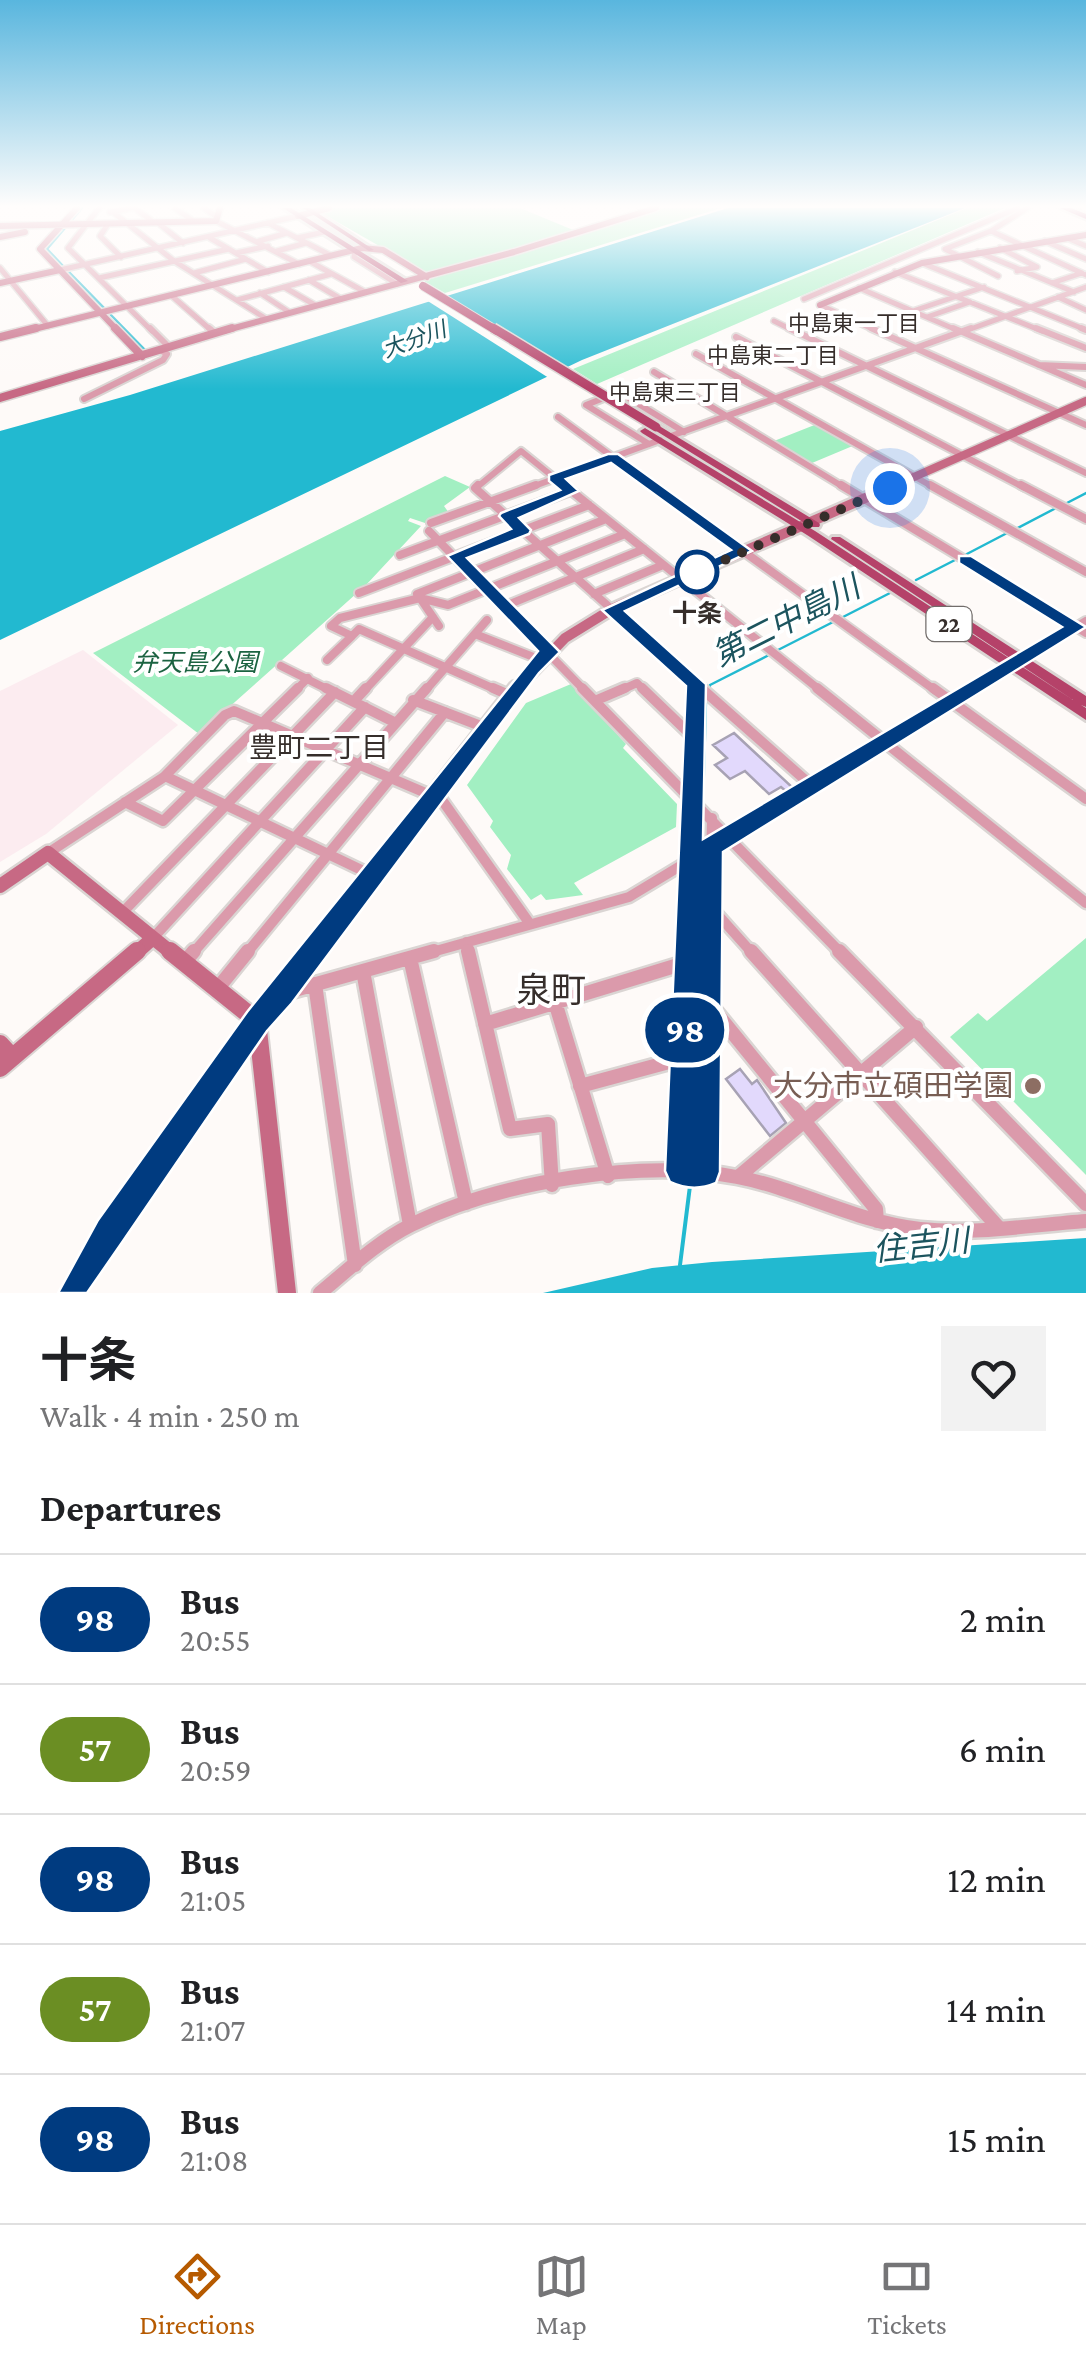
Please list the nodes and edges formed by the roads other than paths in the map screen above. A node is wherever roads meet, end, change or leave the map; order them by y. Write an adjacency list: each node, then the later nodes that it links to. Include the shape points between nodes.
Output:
1 (0, 268): 30 (street)
2 (67, 268): 20 (street)
3 (88, 268): 28 (street)
4 (144, 268): 28 (street)
5 (186, 268): 24 (street)
6 (211, 268): 24 (street)
7 (262, 268): 22 (street)
8 (282, 268): 22 (street)
9 (322, 268): 25 (street)
10 (388, 268): 31 (main road, 22)
11 (395, 268): 31 (main road, 22)
12 (400, 268): 31 (street)
13 (457, 268): 31 (street)
14 (876, 268): 47 (street)
15 (905, 268): 23 (street)
16 (936, 268): 33 (street)
17 (983, 268): 27 (street)
18 (1011, 268): 21 (street)
19 (1027, 268): 21 (street)
20 (64, 269): 30 (street); 56 (street)
21 (1016, 271): 27 (street); 34 (street)
22 (268, 272): 35 (street)
23 (894, 272): 38 (street); 44 (street)
24 (194, 273): 35 (street)
25 (332, 274): 29 (street); 40 (street)
26 (1084, 274): 34 (street)
27 (998, 276): 33 (street)
28 (98, 278): 53 (street)
29 (308, 280): 37 (street); 45 (street)
30 (11, 281): 32 (street); 62 (street)
31 (412, 282): 40 (street); 88 (main road, 22, bridge)
32 (0, 283)
33 (976, 283): 36 (street)
34 (1051, 284): 41 (street)
35 (216, 286): 43 (street); 48 (street)
36 (984, 286): 44 (street); 52 (street)
37 (284, 287): 42 (street); 50 (street)
38 (859, 288): 51 (street); 55 (street)
39 (1086, 288): 41 (street)
40 (365, 292): 45 (street)
41 (1074, 292): 46 (street)
42 (260, 294): 48 (street); 57 (street)
43 (172, 296): 53 (street); 65 (street)
44 (956, 296): 49 (street); 55 (street)
45 (341, 298): 50 (street)
46 (1058, 298): 52 (street); 54 (street)
47 (804, 299)
48 (238, 300): 60 (street)
49 (970, 302): 58 (street); 59 (street)
50 (315, 305): 57 (street)
51 (820, 305): 68 (street)
52 (1035, 306): 58 (street); 63 (street)
53 (128, 307): 56 (street); 70 (street)
54 (1086, 310)
55 (913, 311): 59 (street)
56 (105, 312): 62 (street); 70 (street)
57 (290, 312): 60 (street)
58 (1006, 316): 64 (street); 69 (street)
59 (927, 317): 64 (street)
60 (265, 318): 65 (street)
61 (774, 321): 73 (street)
62 (48, 326): 66 (street)
63 (1086, 330)
64 (962, 332): 68 (street); 72 (street)
65 (215, 333): 70 (street)
66 (0, 337)
67 (736, 337): 76 (street)
68 (916, 348): 73 (street); 82 (street)
69 (1086, 348)
70 (154, 352): 78 (street); 79 (street, via 167,354)
71 (696, 354): 80 (street)
72 (1039, 365): 74 (street); 77 (street)
73 (867, 366): 76 (street); 87 (street)
74 (1086, 367)
75 (654, 372): 83 (street)
76 (823, 382): 80 (street); 89 (street)
77 (1086, 386)
78 (0, 398)
79 (84, 399)
80 (777, 399): 83 (street); 92 (street)
81 (1086, 401): 82 (street)
82 (1059, 413): 85 (street); 87 (street)
83 (728, 416): 86 (street); 95 (street)
84 (558, 417): 90 (street)
85 (1086, 425)
86 (684, 432): 88 (street); 88 (street, via 618,392 586,405)
87 (1009, 435): 89 (street); 91 (street)
88 (660, 440): 90 (street); 102 (main road, 22)
89 (963, 455): 92 (street); 98 (street)
90 (613, 457): 93 (street); 108 (street)
91 (1086, 473)
92 (916, 476): 95 (street); 115 (street)
93 (555, 478): 94 (street); 96 (street); 96 (street, via 515,452 475,488)
94 (572, 491): 97 (street); 99 (street)
95 (864, 499): 102 (street); 111 (street)
96 (490, 502): 99 (street); 105 (street, via 430,527)
97 (589, 505): 100 (street); 103 (street)
98 (1061, 506): 101 (street)
99 (507, 516): 103 (street); 105 (street)
100 (606, 519): 104 (street); 106 (street)
101 (1086, 519)
102 (805, 524): 108 (street); 131 (main road, 22)
103 (523, 530): 106 (street); 110 (street)
104 (625, 534): 107 (street); 112 (street)
105 (439, 540): 109 (street); 110 (street)
106 (540, 546): 112 (street); 114 (street)
107 (644, 549): 113 (street); 116 (street)
108 (744, 551): 117 (street); 140 (street)
109 (400, 555)
110 (455, 556): 114 (street); 119 (street)
111 (961, 558): 125 (street)
112 (558, 561): 116 (street); 118 (street)
113 (663, 565): 117 (street); 120 (street)
114 (472, 572): 118 (street); 121 (street)
115 (1086, 572)
116 (576, 577): 120 (street); 122 (street)
117 (681, 579): 123 (street); 150 (street)
118 (488, 589): 121 (street, via 448,605); 122 (street)
119 (359, 593)
120 (594, 594): 123 (street)
121 (420, 598): 127 (street, via 331,626); 128 (street, via 436,622)
122 (505, 606): 129 (street)
123 (612, 610): 129 (street); 135 (street)
124 (487, 620): 126 (street)
125 (1083, 627): 131 (street)
126 (475, 634): 129 (street); 133 (street)
127 (352, 636): 128 (street, via 360,630); 130 (street)
128 (402, 650): 133 (street); 142 (street)
129 (546, 656): 137 (street); 139 (street)
130 (327, 660)
131 (1016, 663): 140 (street); 141 (main road, 22); 144 (main road, 22)
132 (282, 666): 134 (street)
133 (443, 668): 137 (street); 138 (street)
134 (308, 678): 136 (street); 146 (street)
135 (700, 687): 149 (street); 155 (street)
136 (336, 692): 142 (street); 148 (street)
137 (510, 696): 147 (street)
138 (413, 700): 143 (street); 145 (street)
139 (597, 700): 149 (street, via 637,683); 158 (street)
140 (952, 702): 150 (street); 159 (street)
141 (1086, 702)
142 (359, 704): 145 (street); 151 (street)
143 (446, 712): 147 (street); 154 (street)
144 (1086, 715)
145 (394, 722): 152 (street)
146 (262, 723): 148 (street); 153 (street, via 234,711 225,715); 156 (street)
147 (486, 728): 157 (street)
148 (294, 736): 151 (street); 161 (street)
149 (694, 738): 158 (street)
150 (885, 742): 155 (street); 171 (street)
151 (326, 750): 152 (street); 163 (street)
152 (358, 763): 154 (street); 165 (street)
153 (164, 776): 156 (street); 160 (street)
154 (392, 777): 157 (street); 168 (street)
155 (812, 786): 164 (street)
156 (194, 790): 160 (street, via 163,821); 161 (street)
157 (435, 796): 169 (street); 174 (street)
158 (694, 799): 162 (street); 167 (street)
159 (1086, 799)
160 (125, 802): 166 (street)
161 (227, 806): 163 (street); 173 (street)
162 (710, 816): 164 (street); 167 (street)
163 (260, 821): 165 (street); 175 (street)
164 (730, 836): 167 (street); 188 (street)
165 (294, 837): 168 (street); 179 (street)
166 (48, 853): 170 (street); 173 (street)
167 (701, 853): 172 (street); 174 (street, via 629,896); 178 (street)
168 (328, 854): 169 (street); 182 (street)
169 (374, 876): 183 (street)
170 (0, 886)
171 (1086, 903)
172 (710, 907): 185 (street); 191 (street)
173 (122, 913): 175 (street)
174 (530, 924): 176 (street)
175 (153, 938): 179 (street); 189 (street)
176 (466, 942): 177 (street); 187 (street)
177 (410, 958): 180 (street); 199 (street)
178 (689, 962): 184 (street); 190 (street)
179 (184, 963): 182 (street)
180 (363, 971): 181 (street); 203 (street)
181 (314, 984): 183 (street); 205 (street)
182 (217, 989): 186 (street)
183 (282, 994): 186 (street)
184 (554, 1002): 187 (street); 192 (street)
185 (708, 1003): 193 (street); 195 (street)
186 (257, 1021): 206 (street, via 109,1232); 207 (street)
187 (485, 1024): 198 (street, via 510,1129 548,1124)
188 (916, 1028): 191 (street); 200 (street)
189 (4, 1056)
190 (684, 1058): 192 (street); 194 (street)
191 (861, 1074): 193 (street); 204 (street)
192 (580, 1086): 196 (street)
193 (805, 1121): 197 (street); 202 (street, via 876,1208)
194 (681, 1171): 195 (street); 196 (street)
195 (704, 1172): 197 (street)
196 (608, 1176): 198 (street)
197 (738, 1177): 202 (street)
198 (552, 1185): 199 (street)
199 (466, 1204): 203 (street)
200 (1086, 1204)
201 (1086, 1220): 204 (street)
202 (877, 1222): 204 (street, via 942,1231)
203 (410, 1225): 205 (street)
204 (998, 1227)
205 (355, 1265): 208 (street)
206 (75, 1293)
207 (288, 1293)
208 (320, 1293)

